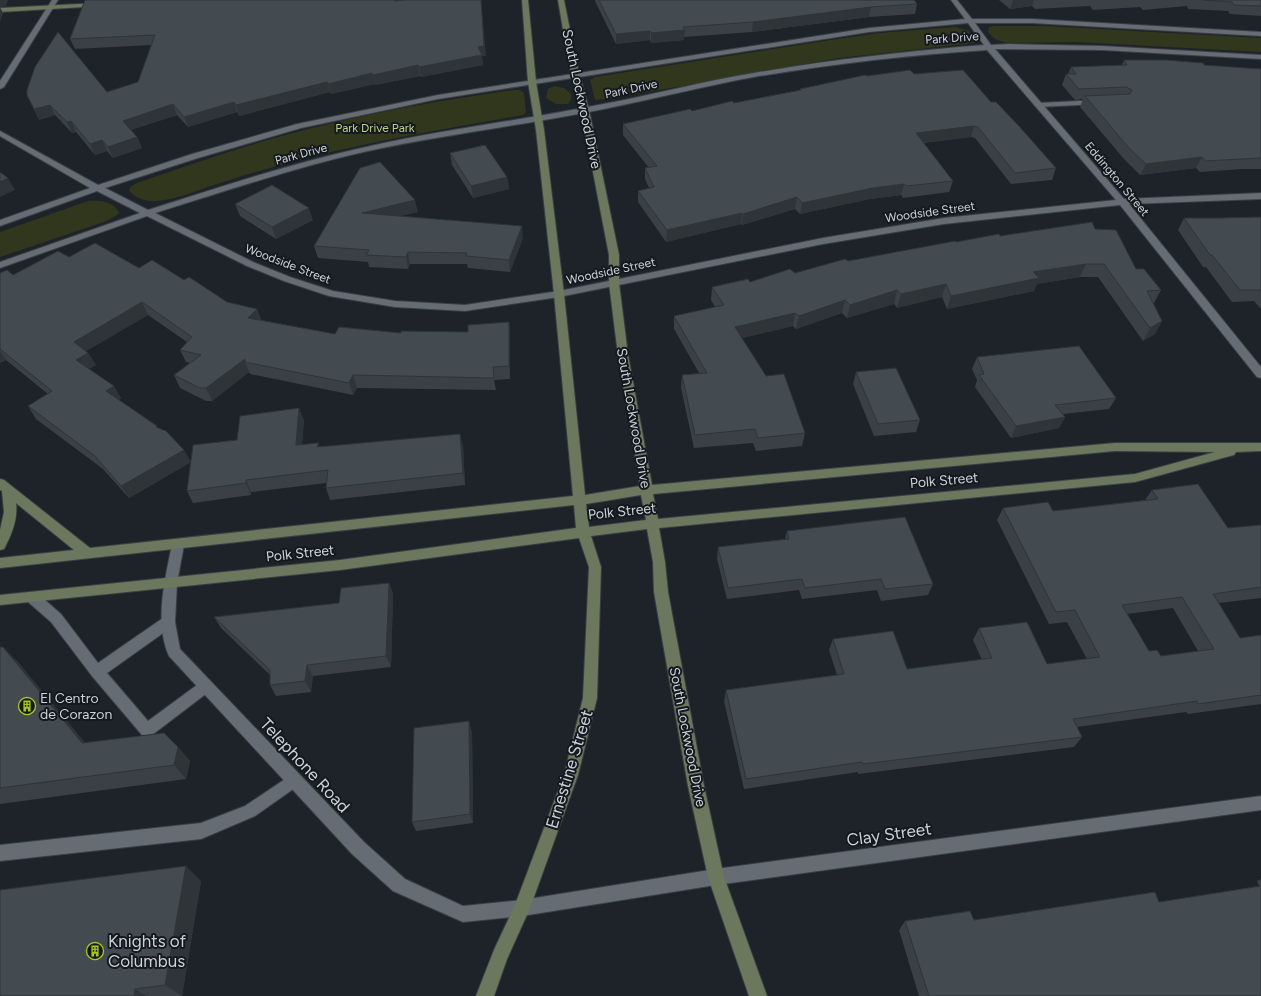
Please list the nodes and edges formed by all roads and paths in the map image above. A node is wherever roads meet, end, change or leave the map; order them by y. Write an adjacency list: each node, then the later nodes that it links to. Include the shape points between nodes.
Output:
1 (55, 0): 6 (street)
2 (525, 0): 13 (main road)
3 (561, 0): 12 (main road, South Lockwood Drive)
4 (954, 0): 8 (street, Eddington Street)
5 (106, 4): 6 (main road)
6 (51, 7): 7 (main road); 14 (street)
7 (0, 10)
8 (970, 21): 9 (street, Park Drive, via 1039,21); 10 (street, Eddington Street); 12 (street, Park Drive, via 869,30)
9 (1261, 34)
10 (989, 48): 11 (street, Park Drive, via 1102,48); 16 (street, Eddington Street); 17 (street, Park Drive, via 925,52 753,75)
11 (1261, 57)
12 (576, 75): 13 (street, Park Drive); 17 (main road, South Lockwood Drive)
13 (532, 82): 18 (main road); 20 (street, Park Drive, via 438,97 300,126)
14 (0, 87)
15 (1108, 102): 16 (street)
16 (1038, 105): 22 (street, Eddington Street)
17 (585, 110): 18 (street, Park Drive); 26 (main road, South Lockwood Drive, via 614,255)
18 (538, 119): 23 (street, Park Drive, via 458,131 367,149 287,169); 27 (main road)
19 (0, 133): 20 (street, Woodside Street)
20 (97, 188): 23 (street, Woodside Street); 24 (street, Park Drive)
21 (1261, 196): 22 (street, Woodside Street)
22 (1122, 202): 26 (street, Woodside Street, via 936,223 824,241); 28 (street, Eddington Street)
23 (147, 213): 25 (street, Park Drive); 27 (street, Woodside Street, via 250,264 287,280 332,294 395,304 465,308)
24 (0, 223)
25 (0, 266)
26 (614, 283): 27 (street, Woodside Street); 32 (main road, South Lockwood Drive, via 622,355)
27 (559, 294): 33 (main road)
28 (1261, 374)
29 (1261, 447): 30 (main road, Polk Street)
30 (1245, 448): 32 (main road, Polk Street, via 1115,447); 34 (main road, Polk Street, via 1135,478)
31 (4, 487): 36 (main road, via 12,506 9,523); 38 (main road)
32 (646, 490): 33 (main road, Polk Street); 34 (main road, South Lockwood Drive)
33 (581, 500): 35 (main road); 37 (main road, Polk Street)
34 (652, 524): 35 (main road, Polk Street); 49 (main road, South Lockwood Drive, via 661,592 694,779)
35 (584, 532): 40 (main road, Polk Street, via 340,565); 50 (main road, Ernestine Street, via 595,567 590,698 571,775)
36 (0, 544)
37 (178, 545): 38 (main road, Polk Street); 40 (street, Telephone Road)
38 (88, 554): 39 (main road, Polk Street)
39 (0, 563)
40 (171, 583): 41 (main road, Polk Street); 43 (street, Telephone Road)
41 (32, 597): 42 (main road, Polk Street); 44 (street, via 56,618)
42 (0, 600)
43 (168, 622): 44 (street); 45 (street, Telephone Road, via 174,652)
44 (97, 672): 45 (street, via 147,730)
45 (206, 686): 46 (street, Telephone Road)
46 (294, 780): 48 (street, via 250,811 201,831); 50 (street, Telephone Road, via 358,848 399,886 463,914)
47 (1261, 803): 49 (street, Clay Street)
48 (0, 853)
49 (716, 877): 50 (street, Clay Street); 52 (main road, South Lockwood Drive)
50 (522, 908): 51 (main road, Ernestine Street)
51 (485, 996)
52 (758, 996)

